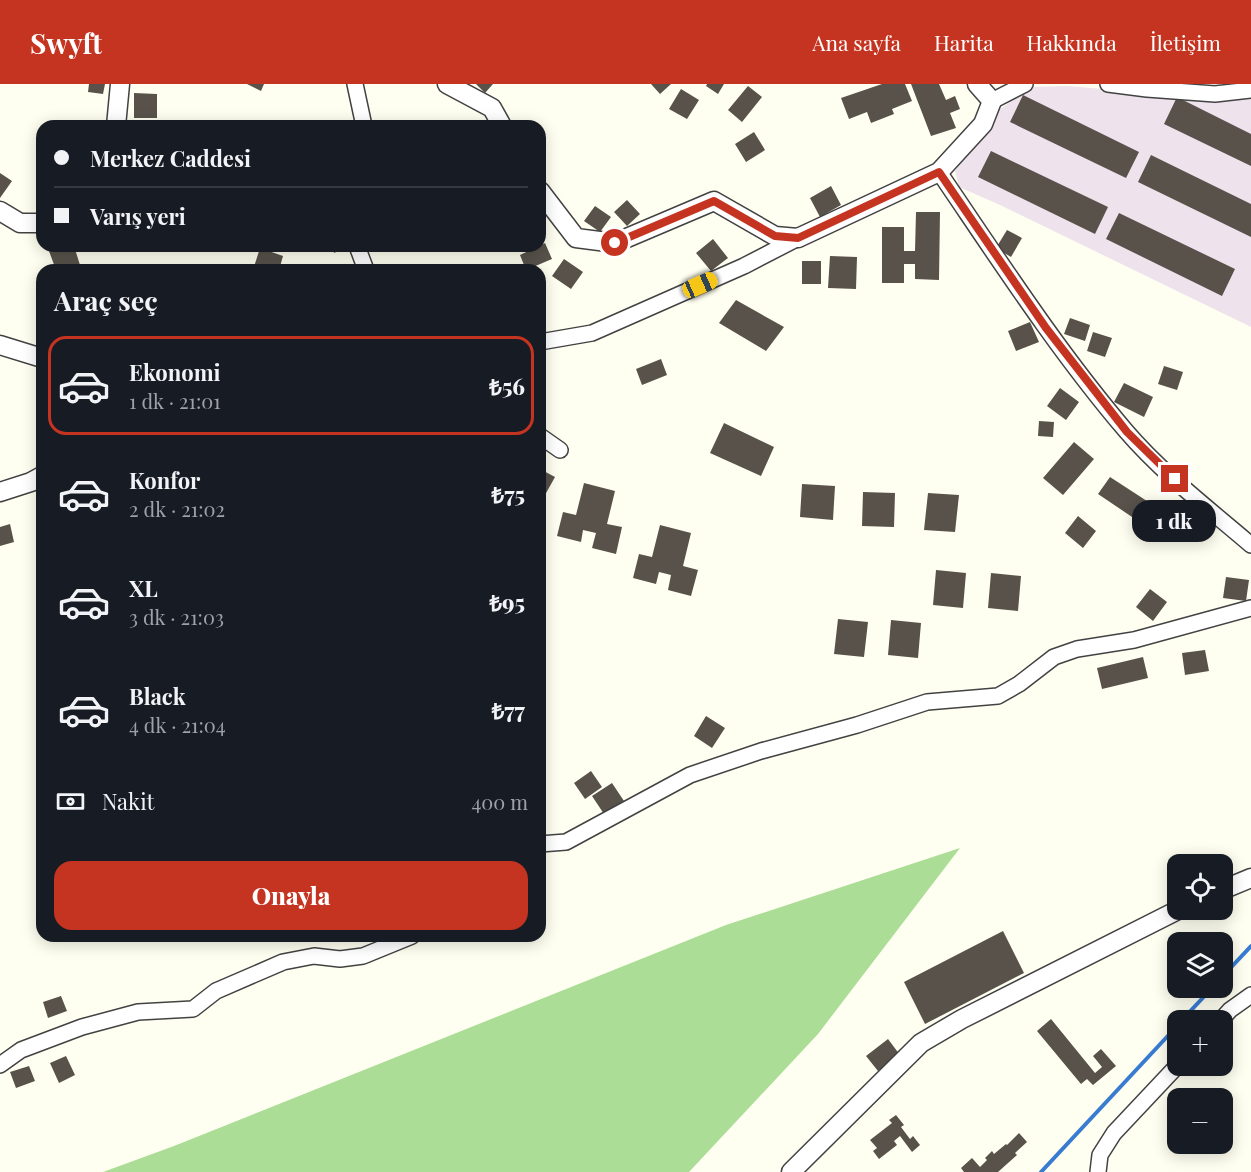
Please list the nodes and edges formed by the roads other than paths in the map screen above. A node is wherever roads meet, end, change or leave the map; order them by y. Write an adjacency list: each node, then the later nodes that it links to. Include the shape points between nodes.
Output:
1 (120, 84): 9 (street)
2 (355, 84): 10 (street)
3 (447, 84): 11 (street, via 492,108)
4 (977, 84): 8 (street)
5 (1025, 84): 8 (street)
6 (1108, 84): 7 (street, via 1215,94)
7 (1251, 90)
8 (992, 101): 12 (street, via 983,124)
9 (117, 120)
10 (363, 120)
11 (499, 120)
12 (939, 172): 16 (street); 24 (street, via 1046,328 1127,432)
13 (546, 199): 16 (street, via 576,238 615,243 714,201 775,236)
14 (0, 212): 15 (street, via 20,223)
15 (36, 223)
16 (798, 238): 17 (street, via 592,333)
17 (546, 341)
18 (0, 345): 19 (street)
19 (36, 356)
20 (546, 440): 21 (street)
21 (560, 450)
22 (36, 479): 23 (street)
23 (0, 492)
24 (1251, 545)
25 (1251, 608): 26 (street, via 1134,640 1077,649 1054,657 998,696 927,702 761,750 690,775 566,842)
26 (546, 844)
27 (1251, 878): 28 (street)
28 (1233, 885)
29 (1167, 916): 36 (street, via 921,1043)
30 (397, 942): 33 (street, via 363,956 283,962 216,991 193,1009 138,1012 81,1027 21,1050)
31 (1251, 995): 32 (street)
32 (1230, 1010)
33 (0, 1065)
34 (1168, 1076): 35 (street, via 1114,1133)
35 (1100, 1155): 37 (street); 38 (street)
36 (791, 1172)
37 (1086, 1172)
38 (1098, 1172)

